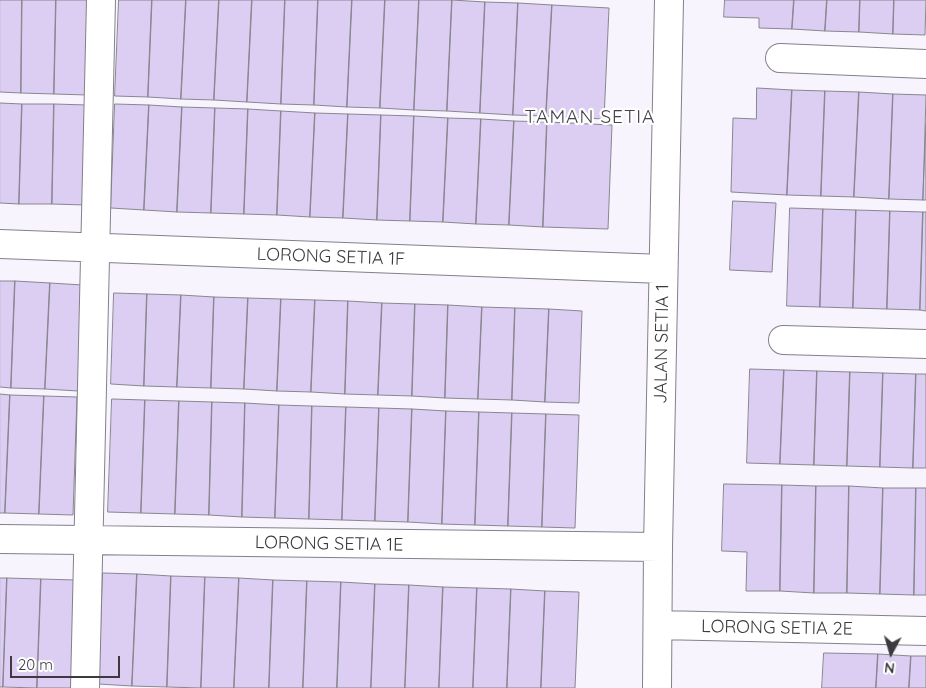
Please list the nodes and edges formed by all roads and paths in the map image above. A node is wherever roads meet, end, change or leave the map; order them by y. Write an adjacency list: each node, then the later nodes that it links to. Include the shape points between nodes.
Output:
1 (101, 0): 6 (street)
2 (669, 0): 7 (street, JALAN SETIA 1)
3 (780, 58): 4 (street)
4 (926, 64)
5 (0, 244): 6 (street, LORONG SETIA 1F)
6 (95, 248): 7 (street, LORONG SETIA 1F); 11 (street)
7 (663, 269): 12 (street, JALAN SETIA 1)
8 (783, 340): 9 (street)
9 (926, 344)
10 (0, 539): 11 (street, LORONG SETIA 1E)
11 (89, 541): 12 (street, LORONG SETIA 1E); 15 (street)
12 (658, 548): 13 (street, JALAN SETIA 1)
13 (659, 625): 14 (street, LORONG SETIA 2E); 16 (street, JALAN SETIA 1)
14 (926, 631)
15 (86, 688)
16 (658, 688)

